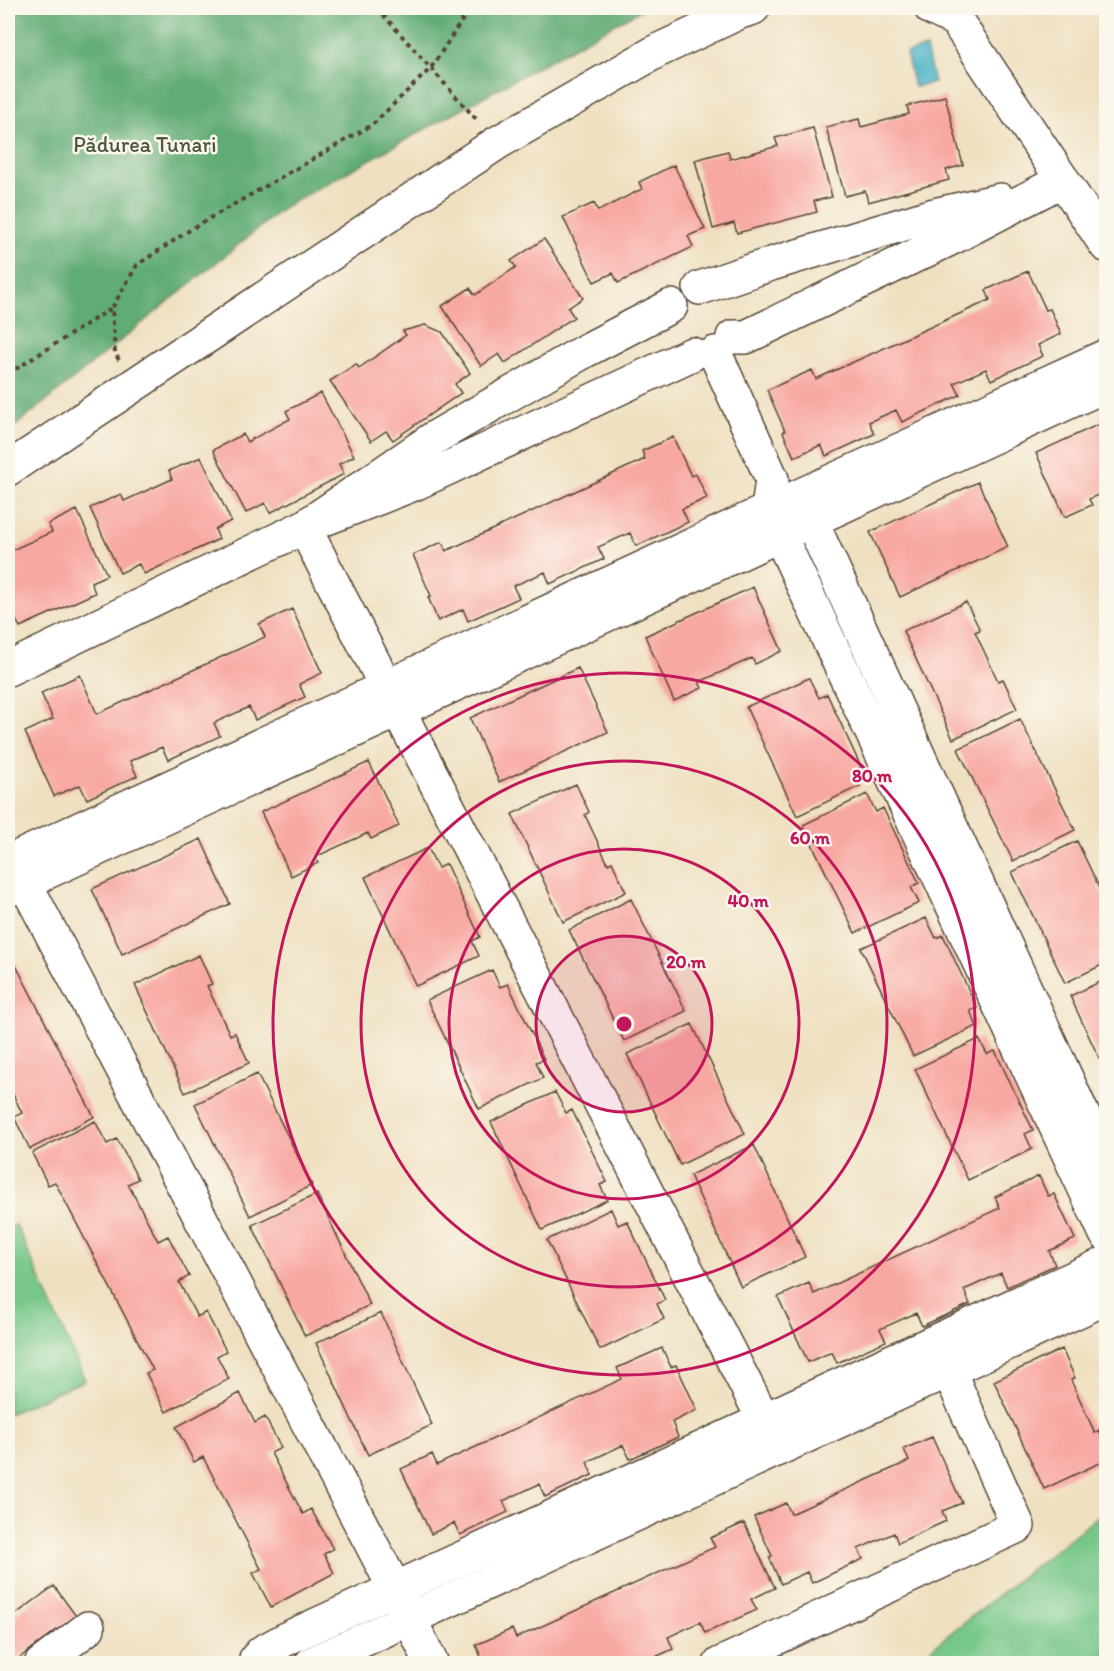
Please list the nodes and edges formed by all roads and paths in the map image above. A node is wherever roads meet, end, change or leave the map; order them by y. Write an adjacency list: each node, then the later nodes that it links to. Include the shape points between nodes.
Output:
1 (377, 8): 5 (path)
2 (470, 8): 5 (path)
3 (753, 8): 6 (street, via 657,51)
4 (932, 8): 7 (street, via 956,20)
5 (431, 68): 6 (path); 11 (path, via 372,125 193,228 137,265)
6 (497, 143): 16 (street)
7 (1053, 185): 8 (street); 9 (street, via 934,215); 12 (street, via 746,337)
8 (1107, 245)
9 (700, 288): 10 (street, via 688,290); 12 (street, via 722,294 735,314 736,326)
10 (671, 306): 12 (street, via 668,318 673,340 682,349); 21 (street, via 434,438)
11 (112, 308): 14 (path); 16 (path, via 115,353)
12 (713, 348): 18 (street); 21 (street, via 414,484)
13 (1107, 356): 19 (street)
14 (8, 374)
15 (1107, 385): 19 (street)
16 (133, 386): 17 (street)
17 (8, 469)
18 (772, 478): 19 (street); 20 (street)
19 (806, 508): 20 (street); 25 (street)
20 (774, 523): 23 (street); 26 (street)
21 (304, 527): 22 (street); 23 (street)
22 (8, 669)
23 (393, 699): 24 (street); 31 (street)
24 (12, 868): 33 (street)
25 (1107, 1165)
26 (1107, 1234)
27 (1107, 1263): 29 (street)
28 (1107, 1298): 30 (street)
29 (936, 1341): 30 (street); 31 (street)
30 (949, 1370): 32 (street); 40 (street, via 1018,1526)
31 (764, 1420): 32 (street); 33 (street)
32 (777, 1449): 34 (street)
33 (395, 1589): 34 (street); 37 (street, via 262,1652)
34 (410, 1618): 38 (street); 39 (street)
35 (88, 1628): 36 (street)
36 (40, 1664)
37 (257, 1664)
38 (312, 1664)
39 (432, 1664)
40 (720, 1664)

